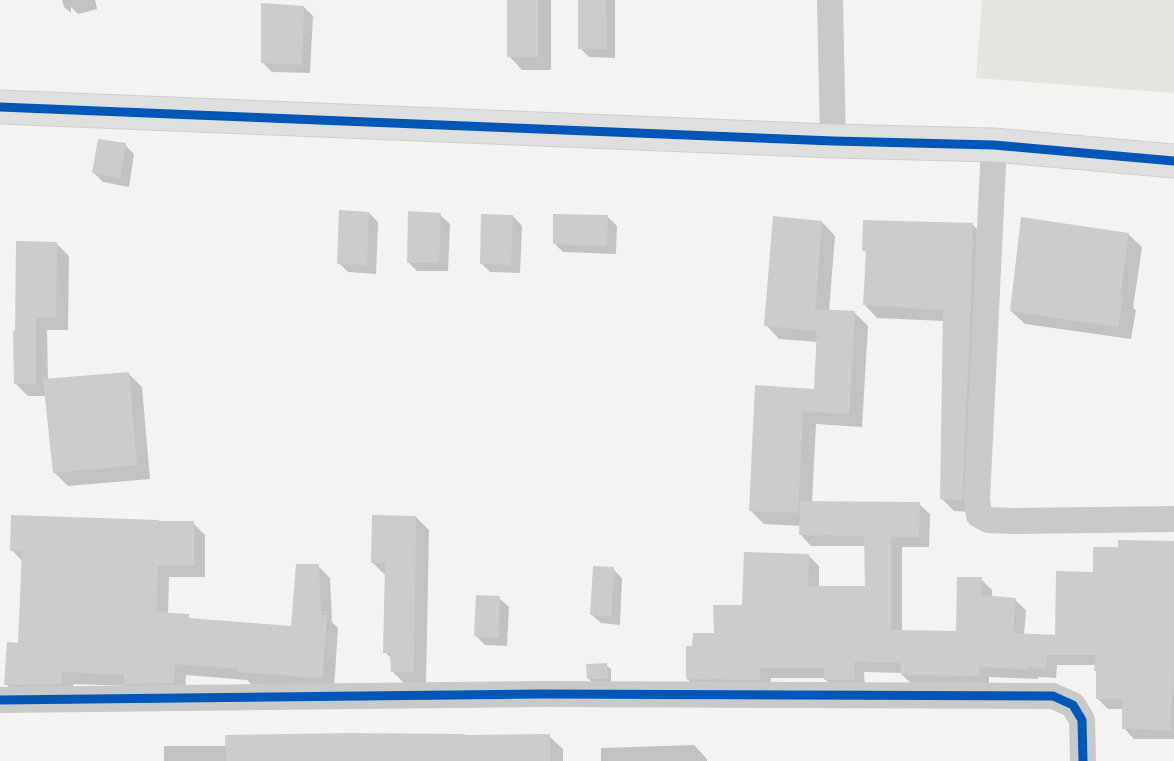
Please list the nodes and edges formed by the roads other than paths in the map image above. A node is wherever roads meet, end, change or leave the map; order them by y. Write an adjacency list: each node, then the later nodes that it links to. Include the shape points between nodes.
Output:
1 (830, 0): 3 (street)
2 (0, 107): 3 (street)
3 (833, 141): 4 (street)
4 (994, 145): 5 (street); 6 (street, via 979,515 988,520 1014,521)
5 (1174, 161)
6 (1174, 519)
7 (0, 700): 8 (street, via 530,694 1053,696 1074,705 1082,720)
8 (1083, 761)

